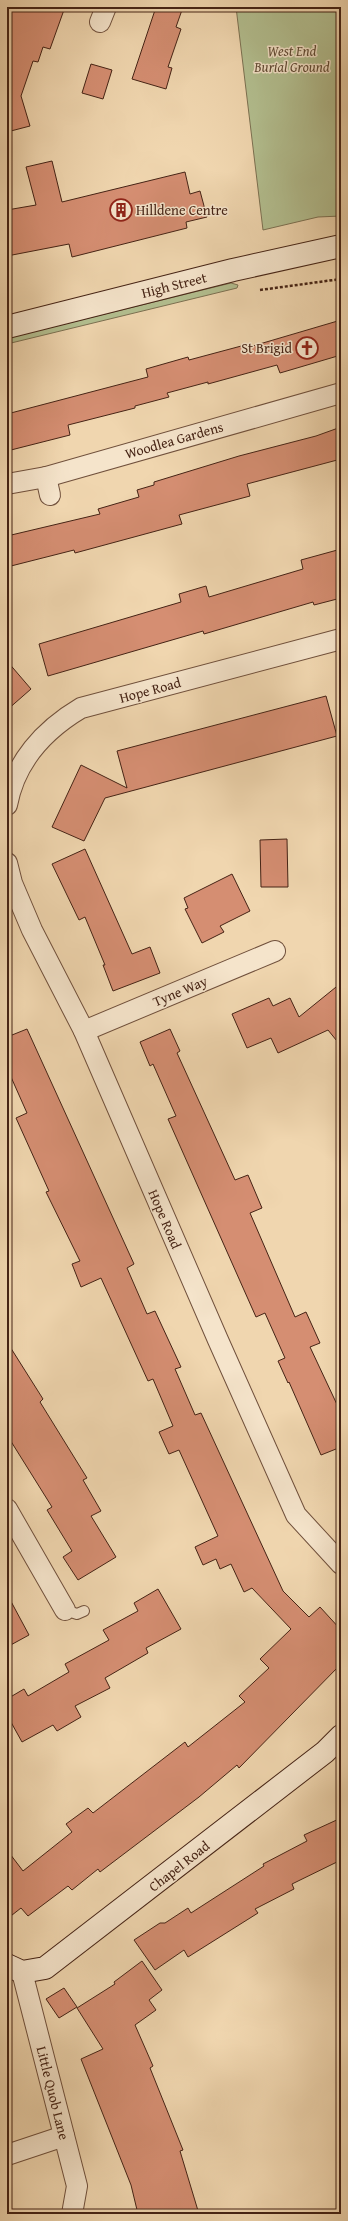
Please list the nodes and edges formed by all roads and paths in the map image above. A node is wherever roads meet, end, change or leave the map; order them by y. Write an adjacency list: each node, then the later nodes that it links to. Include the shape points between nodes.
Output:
1 (341, 246): 2 (street, High Street, via 233,270)
2 (7, 327)
3 (341, 394): 4 (street, Woodlea Gardens, via 48,486)
4 (7, 484)
5 (341, 639): 6 (street, Hope Road, via 81,708 63,718 32,749 17,772)
6 (7, 805)
7 (7, 863): 9 (street, Hope Road, via 12,884 32,930)
8 (275, 951): 9 (street, Tyne Way)
9 (84, 1031): 11 (street, Hope Road, via 296,1515)
10 (7, 1509): 12 (street)
11 (341, 1564)
12 (64, 1610): 13 (lane, via 77,1614)
13 (84, 1611)
14 (341, 1736): 15 (street, Chapel Road, via 325,1752 67,1953 45,1968)
15 (14, 1969): 16 (street, Little Quob Lane)
16 (64, 2136): 17 (street); 18 (street, Little Quob Lane, via 77,2186)
17 (7, 2155)
18 (72, 2214)

